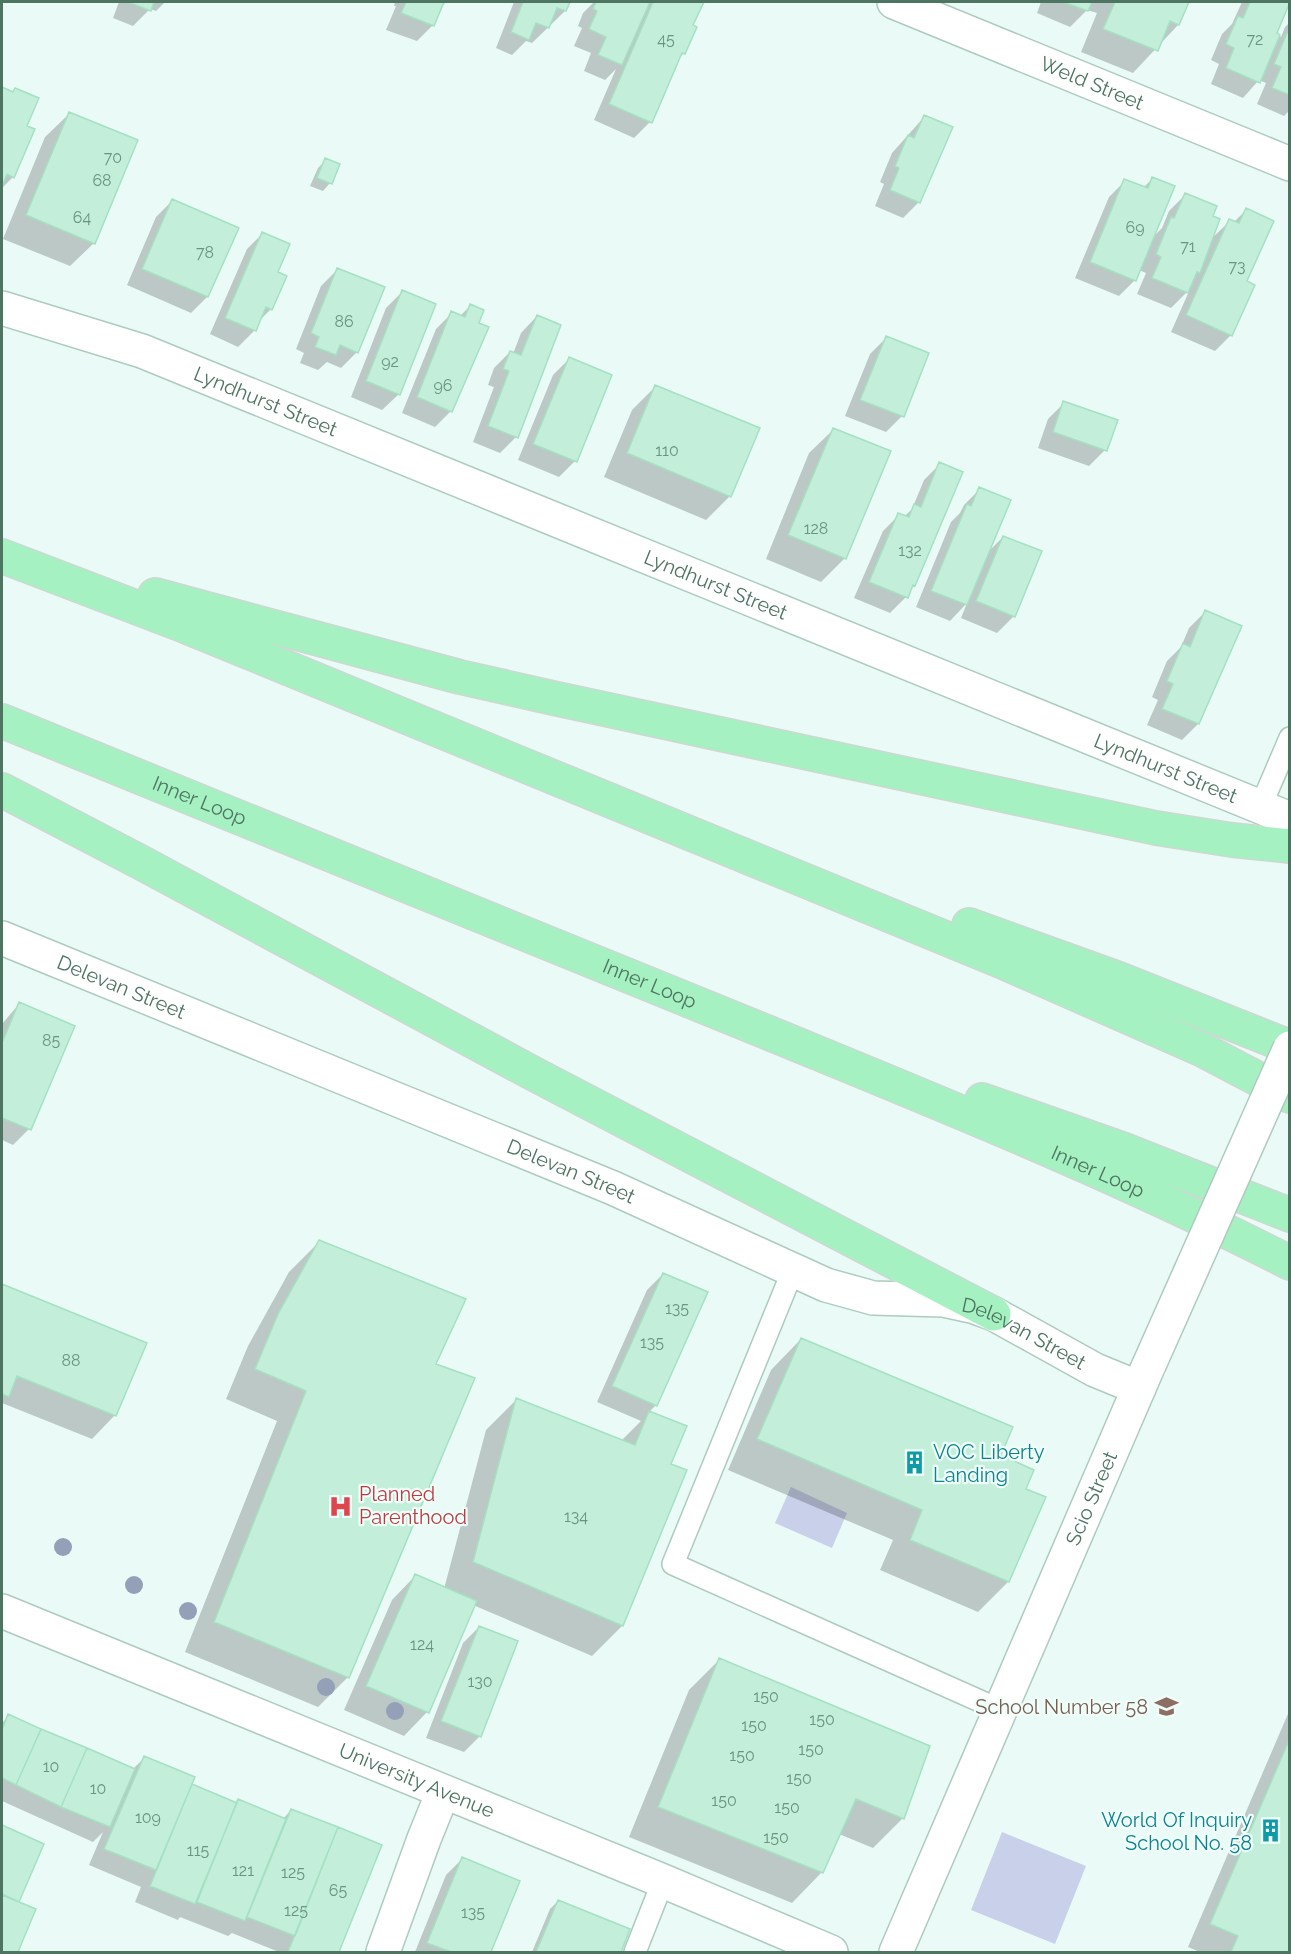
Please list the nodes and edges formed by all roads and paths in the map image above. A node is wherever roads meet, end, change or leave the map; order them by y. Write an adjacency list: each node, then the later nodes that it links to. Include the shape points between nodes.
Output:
1 (894, 2): 2 (street, Weld Street)
2 (1290, 164)
3 (2, 308): 9 (street, Lyndhurst Street, via 142,351)
4 (2, 555): 8 (highway); 10 (highway, via 543,696 1156,828)
5 (2, 721): 12 (highway, Inner Loop)
6 (1290, 738): 9 (lane)
7 (2, 790): 18 (highway)
8 (592, 793): 13 (highway, via 1119,979); 14 (highway, via 1001,961 1203,1050)
9 (1275, 813)
10 (1290, 846)
11 (2, 938): 17 (street, Delevan Street, via 613,1188)
12 (722, 1013): 15 (highway, via 1078,1133); 16 (highway, Inner Loop, via 1003,1130)
13 (1290, 1047): 19 (street, Scio Street, bridge)
14 (1290, 1096)
15 (1290, 1215)
16 (1290, 1263)
17 (793, 1270): 18 (street, Delevan Street, via 856,1295 943,1300); 21 (lane, via 674,1564)
18 (994, 1314): 19 (street, Delevan Street, via 1095,1370)
19 (1144, 1377): 21 (street, Scio Street)
20 (2, 1611): 22 (street, University Avenue)
21 (1000, 1710): 27 (street, Scio Street)
22 (443, 1792): 23 (street, University Avenue); 24 (street)
23 (663, 1881): 25 (lane); 26 (street, University Avenue)
24 (383, 1953)
25 (635, 1953)
26 (831, 1953)
27 (896, 1953)

